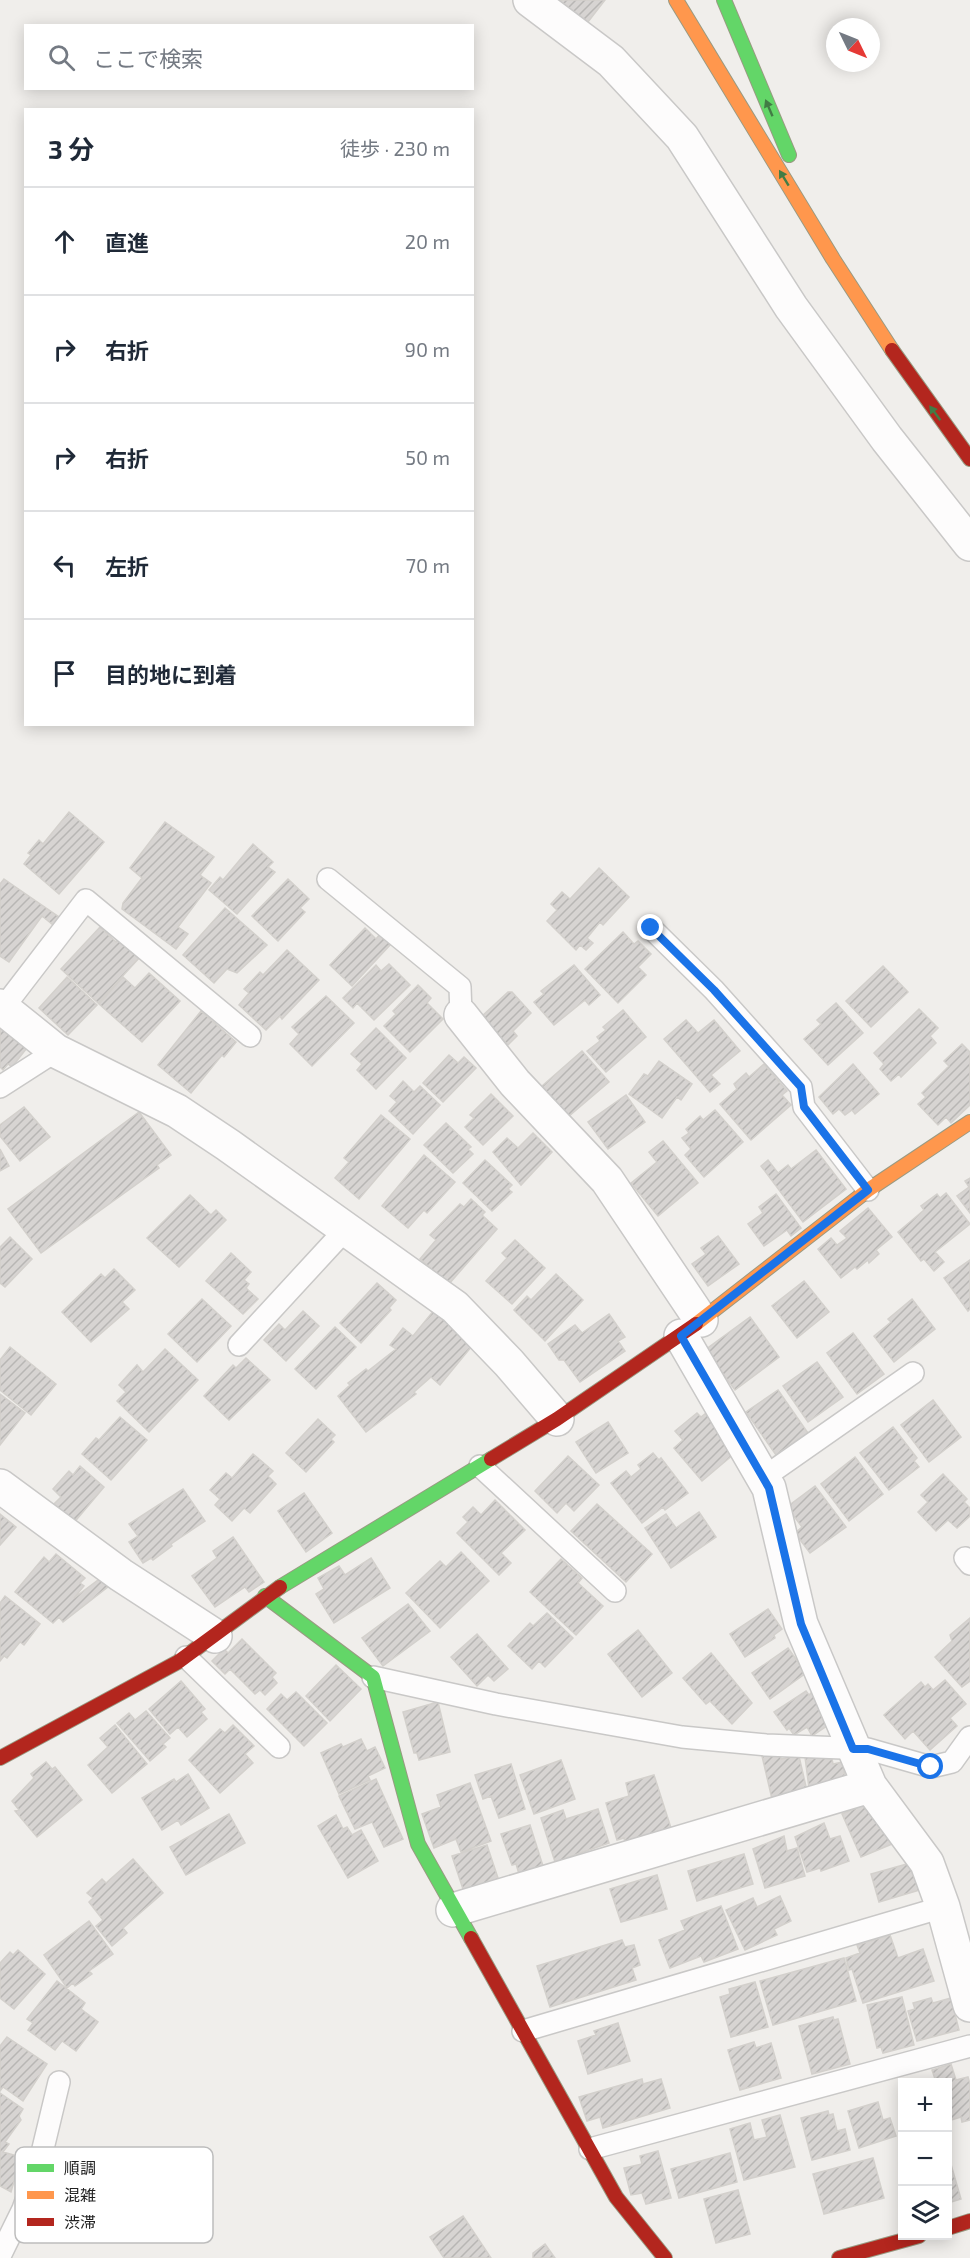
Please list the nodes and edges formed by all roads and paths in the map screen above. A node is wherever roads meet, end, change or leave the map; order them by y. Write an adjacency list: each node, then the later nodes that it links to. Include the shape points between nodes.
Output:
1 (530, 0): 6 (street, via 611,60 682,137 791,307)
2 (676, 0): 4 (main road, one-way to 2)
3 (724, 0): 4 (main road, one-way to 3)
4 (833, 259): 5 (main road, one-way to 4, via 916,387)
5 (970, 459)
6 (970, 544)
7 (328, 879): 10 (lane, via 460,987)
8 (651, 928): 15 (lane, via 714,990 801,1087 804,1107)
9 (2, 1007): 11 (lane, via 86,900); 12 (street)
10 (460, 1015): 17 (street, via 515,1083 607,1180)
11 (250, 1035)
12 (56, 1051): 13 (lane); 16 (street, via 177,1111)
13 (0, 1087)
14 (970, 1122): 15 (main road)
15 (868, 1190): 17 (main road)
16 (345, 1230): 18 (lane); 20 (street, via 455,1307)
17 (691, 1328): 20 (main road); 22 (street)
18 (239, 1345)
19 (913, 1373): 22 (lane)
20 (557, 1419): 21 (main road)
21 (480, 1466): 24 (lane); 25 (main road)
22 (763, 1478): 31 (street, via 769,1488 801,1624)
23 (0, 1486): 26 (street, via 121,1575)
24 (615, 1591)
25 (266, 1596): 26 (main road); 28 (main road)
26 (215, 1635): 27 (main road)
27 (186, 1657): 30 (lane); 32 (main road)
28 (374, 1677): 31 (lane, via 496,1704 682,1737); 35 (main road, via 418,1844)
29 (970, 1737): 31 (lane, via 952,1762 931,1767 868,1749)
30 (279, 1748)
31 (853, 1749): 33 (street)
32 (0, 1758)
33 (870, 1786): 34 (street, via 927,1863); 35 (street)
34 (943, 1906): 36 (street); 37 (lane)
35 (453, 1910): 37 (main road)
36 (970, 2005)
37 (523, 2031): 41 (main road)
38 (970, 2046): 41 (lane)
39 (59, 2082): 40 (lane)
40 (43, 2147)
41 (590, 2149): 47 (main road, via 616,2197)
42 (970, 2221): 44 (main road)
43 (15, 2224): 46 (lane)
44 (952, 2227)
45 (902, 2240): 48 (main road)
46 (0, 2256)
47 (665, 2258)
48 (840, 2258)

